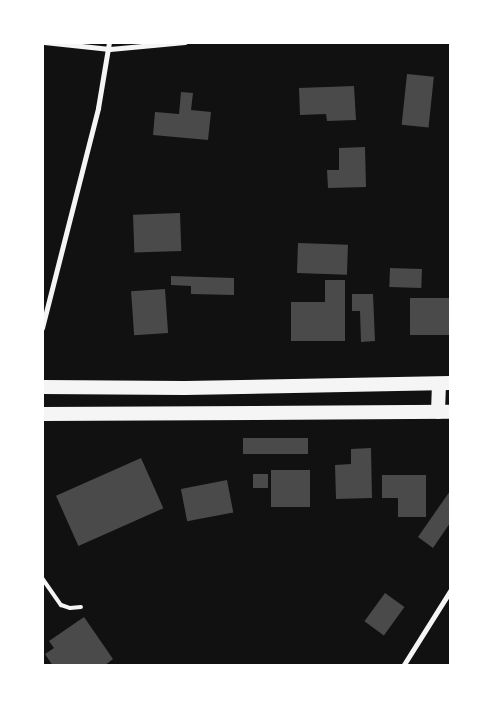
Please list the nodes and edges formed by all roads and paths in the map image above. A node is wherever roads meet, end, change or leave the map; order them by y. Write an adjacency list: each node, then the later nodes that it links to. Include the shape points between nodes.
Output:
1 (44, 42): 4 (street)
2 (110, 42): 4 (street)
3 (186, 42): 4 (street)
4 (110, 49): 5 (street)
5 (42, 328)
6 (445, 383): 7 (highway); 8 (highway)
7 (42, 387)
8 (444, 412): 9 (highway)
9 (42, 414)
10 (42, 578): 12 (lane, via 61,605 70,608)
11 (450, 591): 13 (street)
12 (81, 606)
13 (403, 666)

